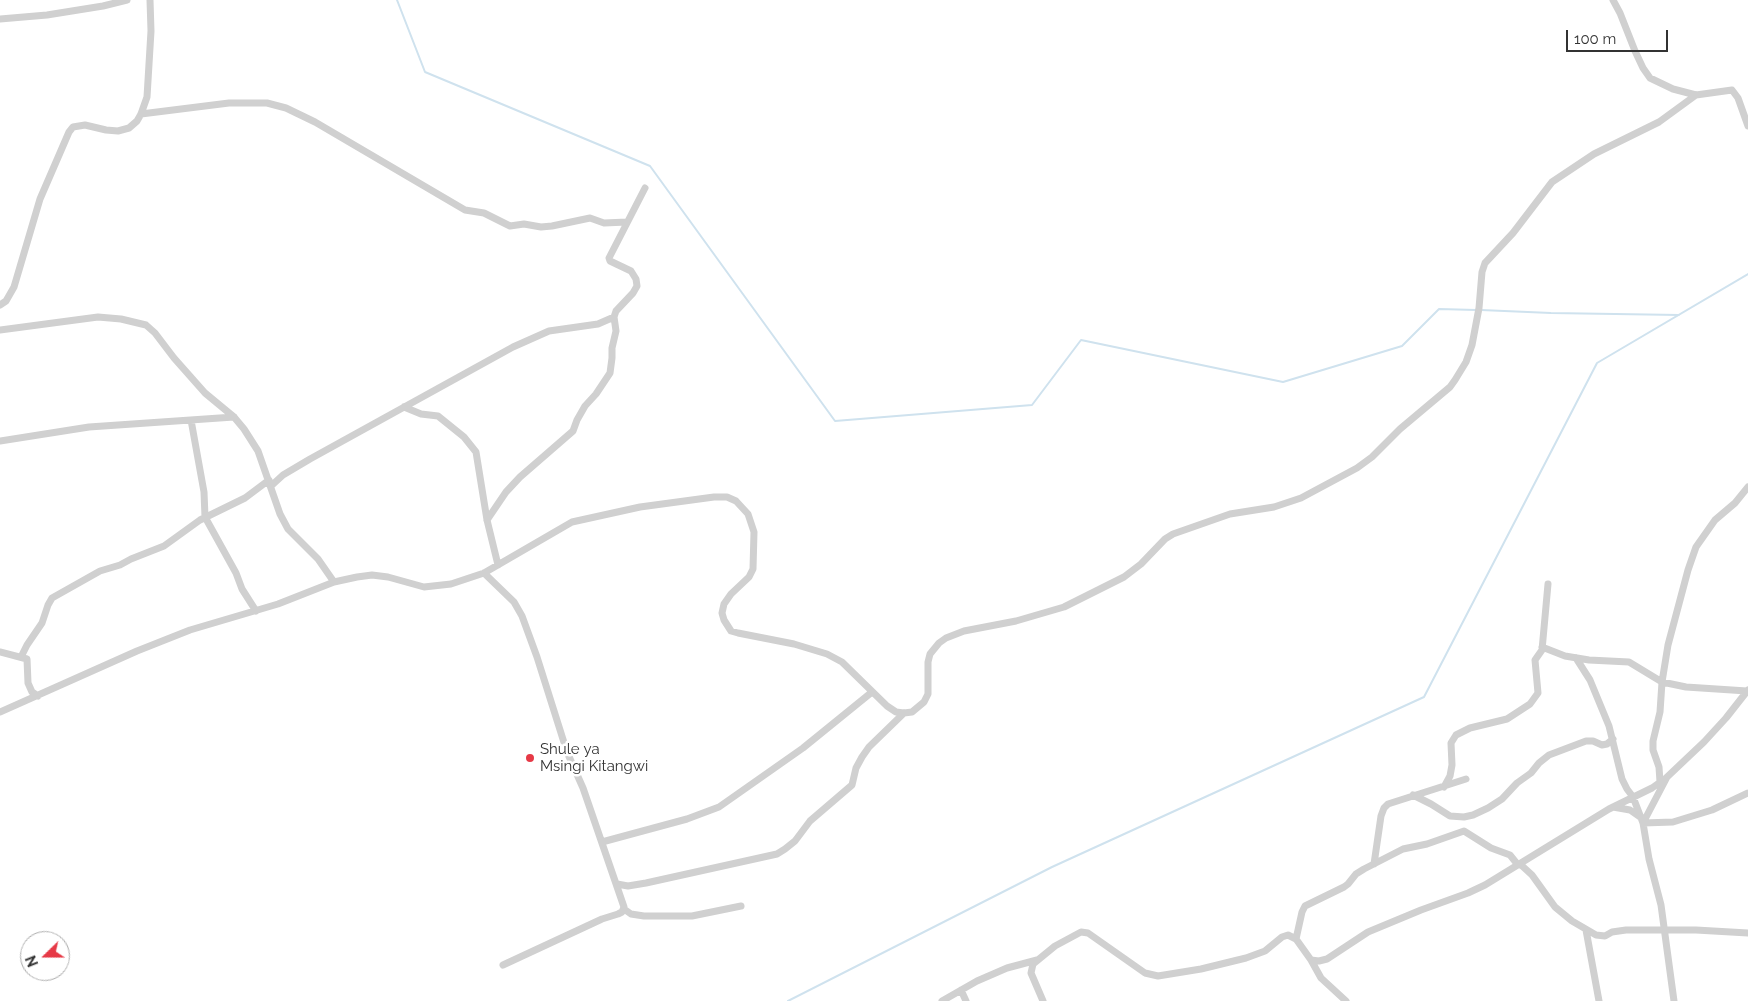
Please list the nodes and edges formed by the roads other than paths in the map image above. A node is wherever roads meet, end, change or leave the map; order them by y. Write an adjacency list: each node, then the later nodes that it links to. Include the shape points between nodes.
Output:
1 (127, 0): 4 (street, via 47,15)
2 (150, 0): 6 (street, via 147,97)
3 (1613, 0): 5 (street, via 1650,78)
4 (0, 19)
5 (1696, 95): 7 (street, via 1732,90); 36 (street, via 1659,122 1594,154 1552,182 1485,263 1472,345 1455,380 1372,457 1288,503 1230,514 1173,534 1124,577 1064,607 946,638 930,654 928,694 924,702 912,712)
6 (141, 114): 9 (street, via 229,103 267,103 316,122 465,210 484,214 510,226 552,226 590,218 604,223); 10 (street, via 129,128 118,131 85,125 73,127 69,132 40,199 14,287)
7 (1748, 126)
8 (645, 188): 9 (street)
9 (627, 222): 11 (street, via 609,258 631,271 637,286)
10 (0, 305)
11 (614, 317): 13 (street, via 598,324 561,328 534,337); 20 (street, via 616,331 610,373 585,406 573,431 520,477)
12 (0, 330): 14 (street, via 98,317 146,325 205,393)
13 (404, 407): 17 (street); 20 (street, via 438,416 472,446 476,452)
14 (234, 417): 15 (street); 17 (street, via 258,451)
15 (191, 420): 16 (street, via 89,427); 19 (street, via 204,492)
16 (0, 441)
17 (270, 483): 19 (street); 23 (street, via 288,529 318,559)
18 (1748, 487): 30 (street, via 1715,520 1696,547 1674,622)
19 (205, 517): 25 (street); 28 (street, via 164,546 100,571 52,598 42,623)
20 (487, 520): 21 (street)
21 (498, 565): 22 (street); 32 (street, via 572,522 640,507 726,497 736,501 748,514 754,532 754,558 749,577 724,604 722,613 726,626 738,633 827,654 842,662)
22 (484, 573): 23 (street, via 451,584 424,587 372,575); 46 (street, via 514,602 522,616 571,764)
23 (334, 582): 25 (street)
24 (1548, 584): 26 (street)
25 (256, 611): 33 (street, via 190,630)
26 (1542, 647): 29 (street); 40 (street, via 1535,660 1538,693 1530,704 1507,719 1456,734 1451,743 1450,776)
27 (0, 652): 28 (street)
28 (21, 657): 33 (street, via 27,659 28,683)
29 (1576, 658): 30 (street, via 1629,662); 37 (street, via 1592,686)
30 (1662, 682): 31 (street, via 1686,687); 39 (street, via 1660,712 1652,745)
31 (1748, 690): 39 (street, via 1704,742)
32 (872, 692): 36 (street, via 886,706); 46 (street, via 803,748 719,808)
33 (38, 696): 35 (street)
34 (0, 703): 35 (street)
35 (2, 711)
36 (904, 713): 49 (street, via 862,757 852,785 810,821 795,841 777,854 646,883)
37 (1613, 740): 42 (street, via 1602,745 1586,740 1549,755 1502,799 1473,815 1450,816); 43 (street, via 1622,779)
38 (1466, 779): 40 (street)
39 (1663, 780): 43 (street); 45 (street)
40 (1444, 787): 42 (street)
41 (1748, 793): 45 (street, via 1712,810 1673,822)
42 (1413, 795): 47 (street, via 1384,808)
43 (1633, 798): 44 (street); 45 (street)
44 (1613, 806): 45 (street, via 1630,810); 48 (street)
45 (1642, 820): 53 (street)
46 (602, 842): 49 (street)
47 (1374, 864): 48 (street, via 1403,849 1464,831 1491,848 1510,855); 55 (street, via 1359,872 1344,887 1306,906)
48 (1519, 864): 52 (street, via 1532,875 1555,906); 57 (street, via 1468,893 1368,932 1327,959)
49 (617, 884): 51 (street)
50 (741, 906): 51 (street, via 692,916 644,916)
51 (624, 909): 58 (street)
52 (1586, 930): 53 (street, via 1601,936 1617,930); 64 (street)
53 (1665, 930): 54 (street); 65 (street)
54 (1748, 933)
55 (1296, 939): 56 (street, via 1285,935 1256,955 1158,976 1145,973 1084,932 1055,946); 57 (street)
56 (1038, 960): 59 (street, via 1007,968); 62 (street, via 1033,964 1031,973)
57 (1311, 960): 63 (street, via 1321,978)
58 (504, 965)
59 (961, 990): 60 (street); 61 (street)
60 (942, 1001)
61 (966, 1001)
62 (1043, 1001)
63 (1346, 1001)
64 (1600, 1001)
65 (1674, 1001)

